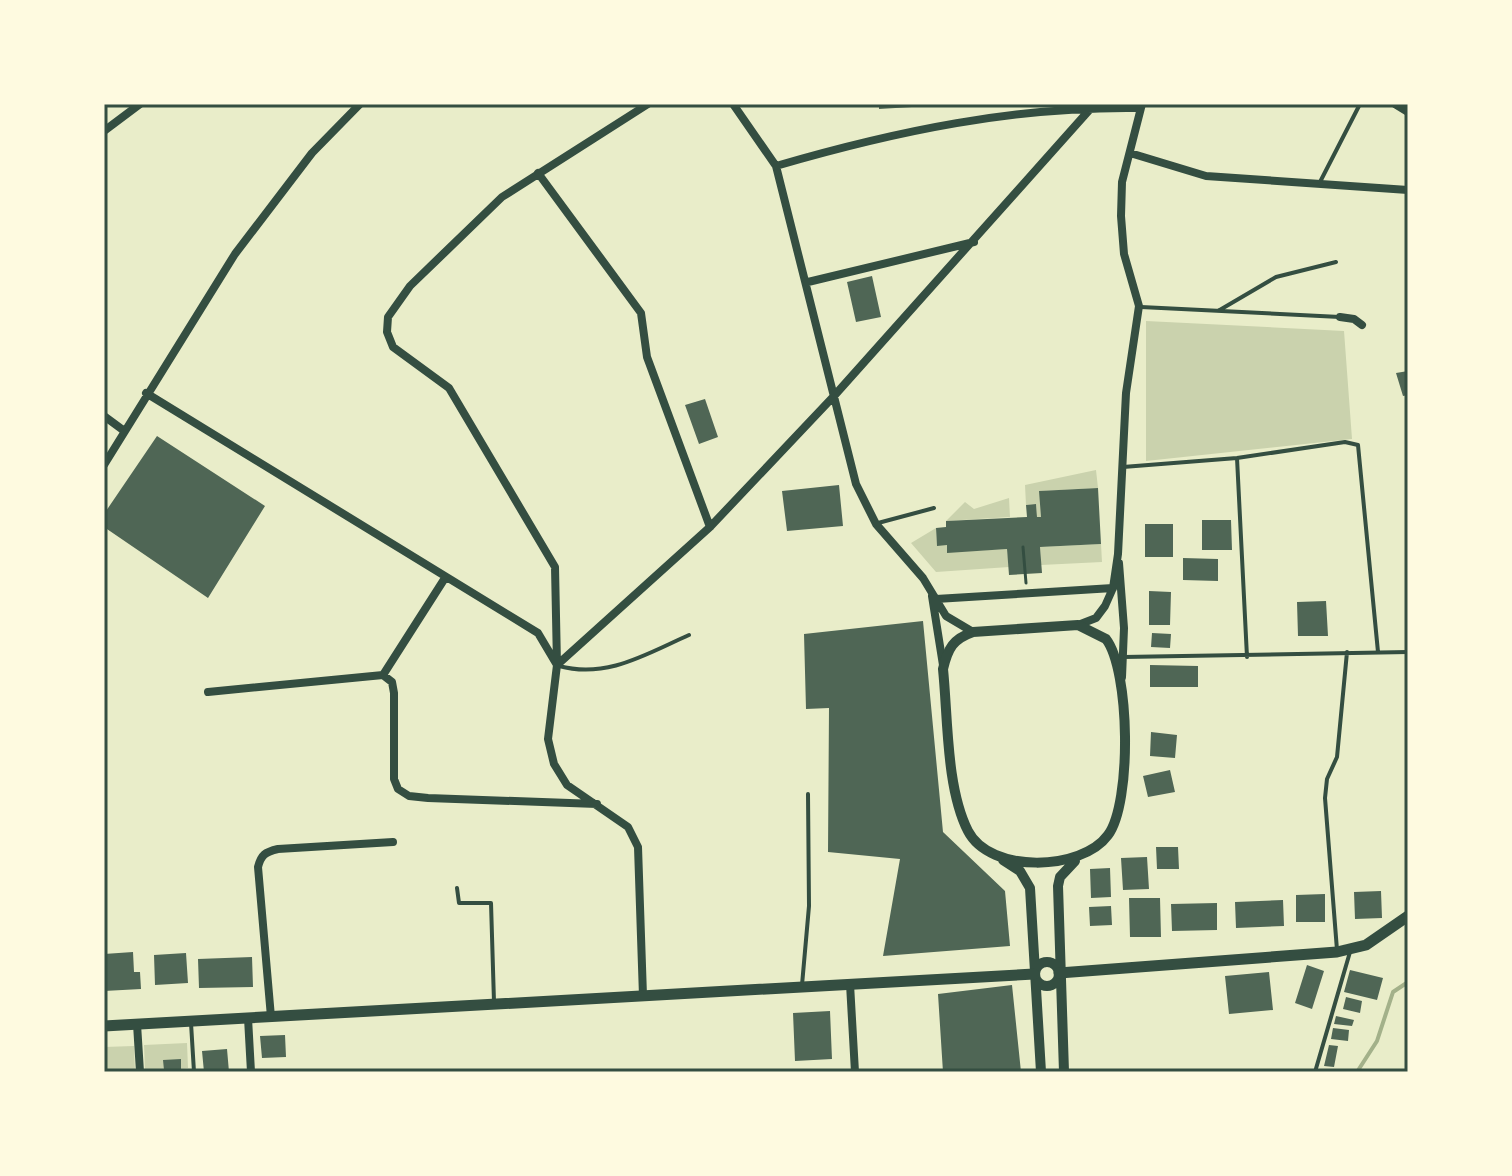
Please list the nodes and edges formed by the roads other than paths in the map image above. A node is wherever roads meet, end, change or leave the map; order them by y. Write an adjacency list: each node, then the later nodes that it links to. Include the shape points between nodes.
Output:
1 (140, 104): 10 (street)
2 (360, 104): 23 (street, via 312,153 266,212)
3 (648, 104): 13 (street)
4 (733, 104): 12 (street)
5 (1360, 104): 14 (lane)
6 (1395, 104): 9 (street)
7 (1141, 106): 8 (street); 11 (street)
8 (1092, 107): 12 (street, via 875,137); 16 (street)
9 (1408, 112)
10 (104, 131)
11 (1130, 153): 14 (street, via 1206,176); 19 (street, via 1121,216 1124,254)
12 (776, 166): 18 (street)
13 (538, 173): 32 (street, via 641,313 647,357); 45 (street, via 502,197 410,286 388,317 387,332 393,347 449,388 555,567)
14 (1320, 182): 15 (street)
15 (1408, 190)
16 (974, 242): 18 (street); 24 (street)
17 (1336, 262): 20 (lane, via 1276,277)
18 (808, 282): 24 (street)
19 (1139, 306): 20 (lane); 29 (street)
20 (1215, 313): 21 (lane)
21 (1340, 317): 22 (street)
22 (1362, 325)
23 (146, 393): 26 (street); 34 (street)
24 (834, 396): 31 (street, via 856,484); 32 (street)
25 (104, 416): 26 (street)
26 (123, 430): 28 (street)
27 (1237, 458): 29 (lane); 41 (lane, via 1345,442 1358,445); 44 (lane)
28 (104, 465)
29 (1120, 467): 33 (street)
30 (934, 508): 31 (lane)
31 (876, 524): 36 (street)
32 (710, 527): 45 (street)
33 (1118, 554): 35 (street); 43 (street)
34 (445, 578): 45 (street, via 538,633); 47 (street)
35 (1113, 588): 36 (street); 37 (street, via 1096,618)
36 (933, 595): 38 (street, via 946,616); 46 (street)
37 (1078, 625): 38 (street); 48 (street, via 1106,639)
38 (973, 632): 46 (street, via 952,643)
39 (689, 635): 45 (lane, via 598,671)
40 (1347, 652): 41 (lane); 44 (lane); 58 (lane, via 1337,757 1325,798)
41 (1378, 652): 42 (lane)
42 (1408, 652)
43 (1123, 657): 44 (lane); 48 (street)
44 (1247, 657)
45 (557, 665): 51 (street, via 548,739 554,764 567,785)
46 (943, 669): 54 (street, via 957,805 969,834)
47 (383, 675): 49 (street); 51 (street, via 392,682 394,693 394,779 409,796)
48 (1122, 680): 53 (street, via 1119,812)
49 (208, 692)
50 (808, 794): 62 (lane, via 809,906)
51 (598, 804): 63 (street, via 628,827 638,847)
52 (393, 842): 65 (street, via 278,849 261,857)
53 (1098, 845): 54 (street, via 1066,860 1042,862); 59 (street, via 1060,877)
54 (987, 851): 60 (street, via 1028,879)
55 (457, 888): 64 (lane, via 459,903 491,903)
56 (1408, 916): 57 (main road)
57 (1351, 950): 58 (main road); 76 (lane)
58 (1337, 952): 59 (main road)
59 (1059, 973): 60 (street, via 1046,962); 60 (street, via 1047,987); 75 (street)
60 (1034, 974): 61 (main road); 74 (street)
61 (850, 984): 62 (main road); 73 (street)
62 (802, 987): 63 (main road)
63 (643, 996): 64 (main road)
64 (494, 1005): 65 (main road)
65 (271, 1017): 66 (main road)
66 (248, 1018): 67 (main road); 72 (street)
67 (191, 1021): 68 (main road); 71 (lane)
68 (137, 1024): 69 (main road); 70 (street)
69 (104, 1026)
70 (140, 1072)
71 (194, 1072)
72 (251, 1072)
73 (855, 1072)
74 (1041, 1072)
75 (1064, 1072)
76 (1315, 1072)

